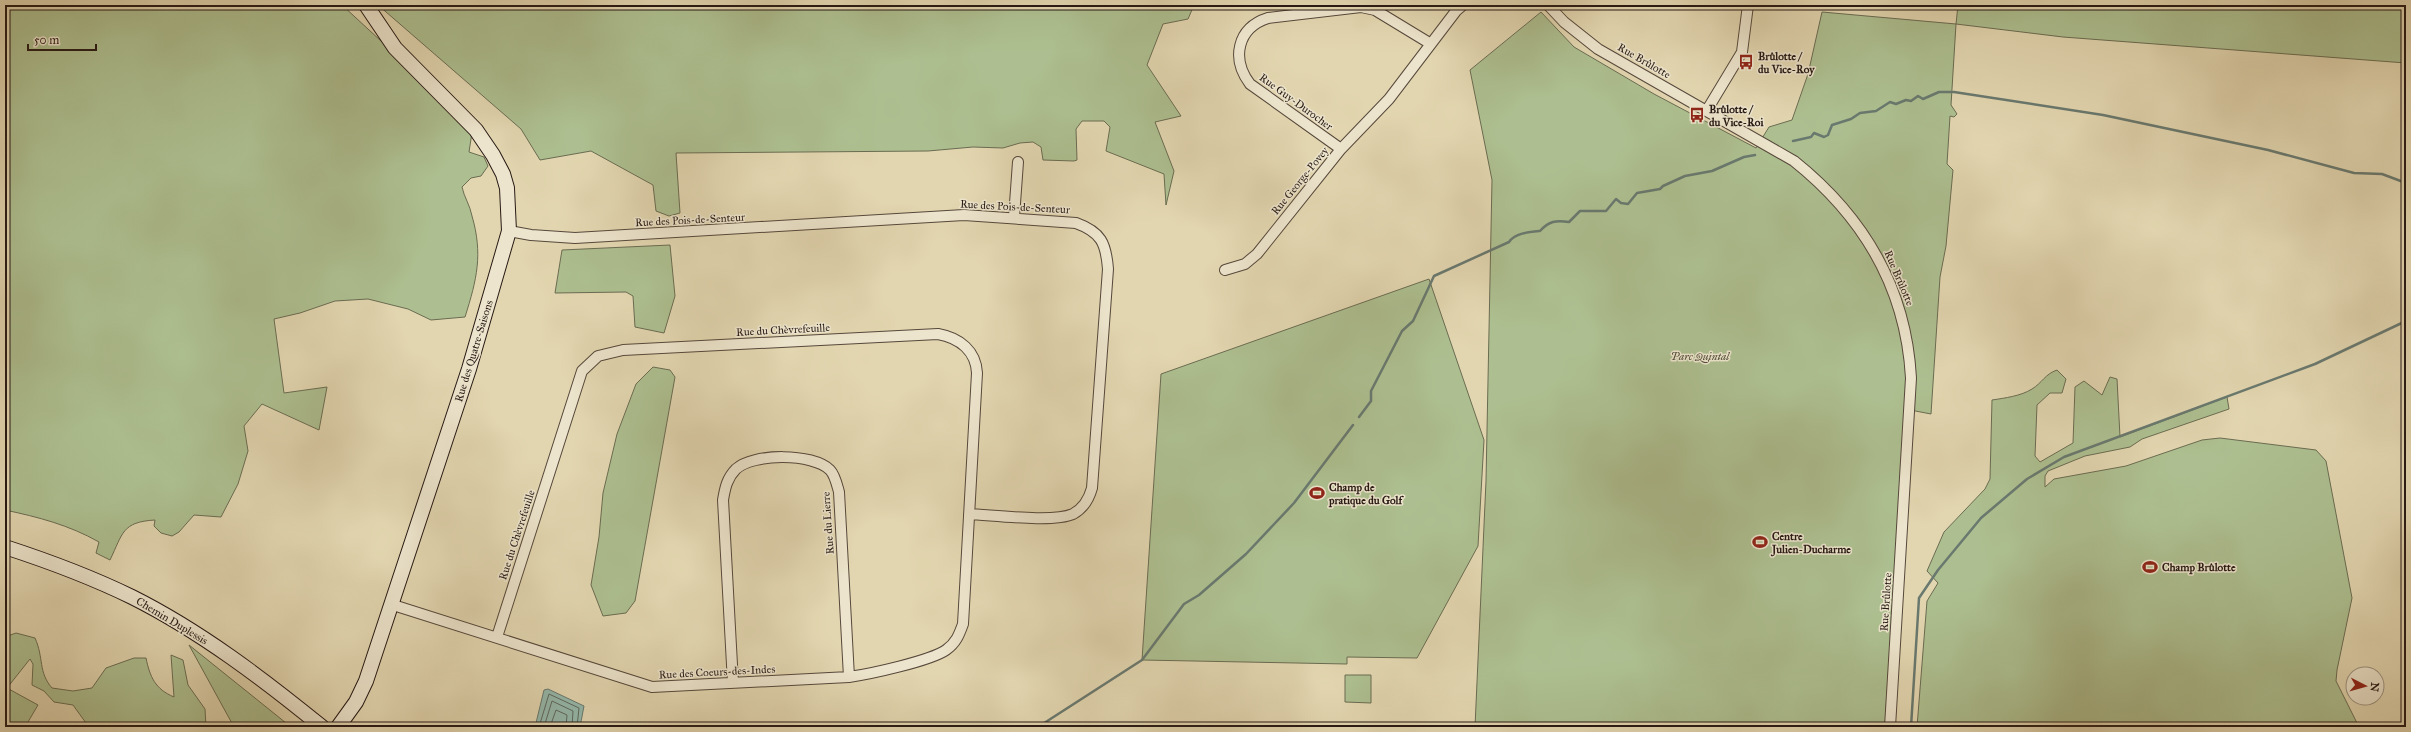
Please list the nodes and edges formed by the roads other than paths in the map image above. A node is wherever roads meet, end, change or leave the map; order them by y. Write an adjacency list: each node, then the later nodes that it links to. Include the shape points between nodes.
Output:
1 (366, 5): 10 (street, Rue des Quatre-Saisons, via 395,48 476,130 493,156 507,188)
2 (1464, 5): 5 (street, Rue George-Povey, via 1456,11)
3 (1548, 5): 6 (street, Rue Brûlotte, via 1564,22 1598,48)
4 (1748, 5): 6 (street, via 1742,52)
5 (1431, 44): 7 (street, Rue George-Povey, via 1375,116); 7 (street, Rue Guy-Durocher, via 1375,10 1361,7 1268,18 1257,21 1249,28 1239,50 1241,68 1250,84)
6 (1707, 110): 21 (street, Rue Brûlotte, via 1794,161 1833,196 1871,245 1889,281 1903,319 1910,355 1910,396)
7 (1341, 149): 11 (street, Rue George-Povey, via 1256,254 1246,264)
8 (1018, 162): 9 (street)
9 (1014, 218): 10 (street, Rue des Pois-de-Senteur, via 964,215 575,238); 12 (street, Rue des Pois-de-Senteur, via 1076,222 1098,235 1107,248 1108,269 1092,488 1089,499 1081,509 1061,518)
10 (509, 231): 14 (street, Rue des Quatre-Saisons, via 469,369)
11 (1225, 270)
12 (969, 514): 15 (street, Rue du Chèvrefeuille, via 977,366 970,350 955,338 938,334 894,335 610,353 598,356 582,372); 16 (street, Rue du Chèvrefeuille, via 963,624)
13 (5, 547): 19 (street, Chemin Duplessis, via 99,582 172,619 234,660)
14 (390, 604): 15 (street, Rue des Coeurs-des-Indes); 20 (street, Rue des Quatre-Saisons, via 362,693)
15 (497, 638): 18 (street, Rue des Coeurs-des-Indes, via 647,686)
16 (954, 643): 17 (street, Rue des Coeurs-des-Indes, via 938,654 870,674)
17 (849, 677): 18 (street, Rue des Coeurs-des-Indes); 18 (street, Rue du Lierre, via 839,492 836,481 831,471 814,460 764,459 745,463 736,469 730,477 723,500)
18 (733, 683)
19 (322, 727)
20 (338, 727)
21 (1890, 727)

